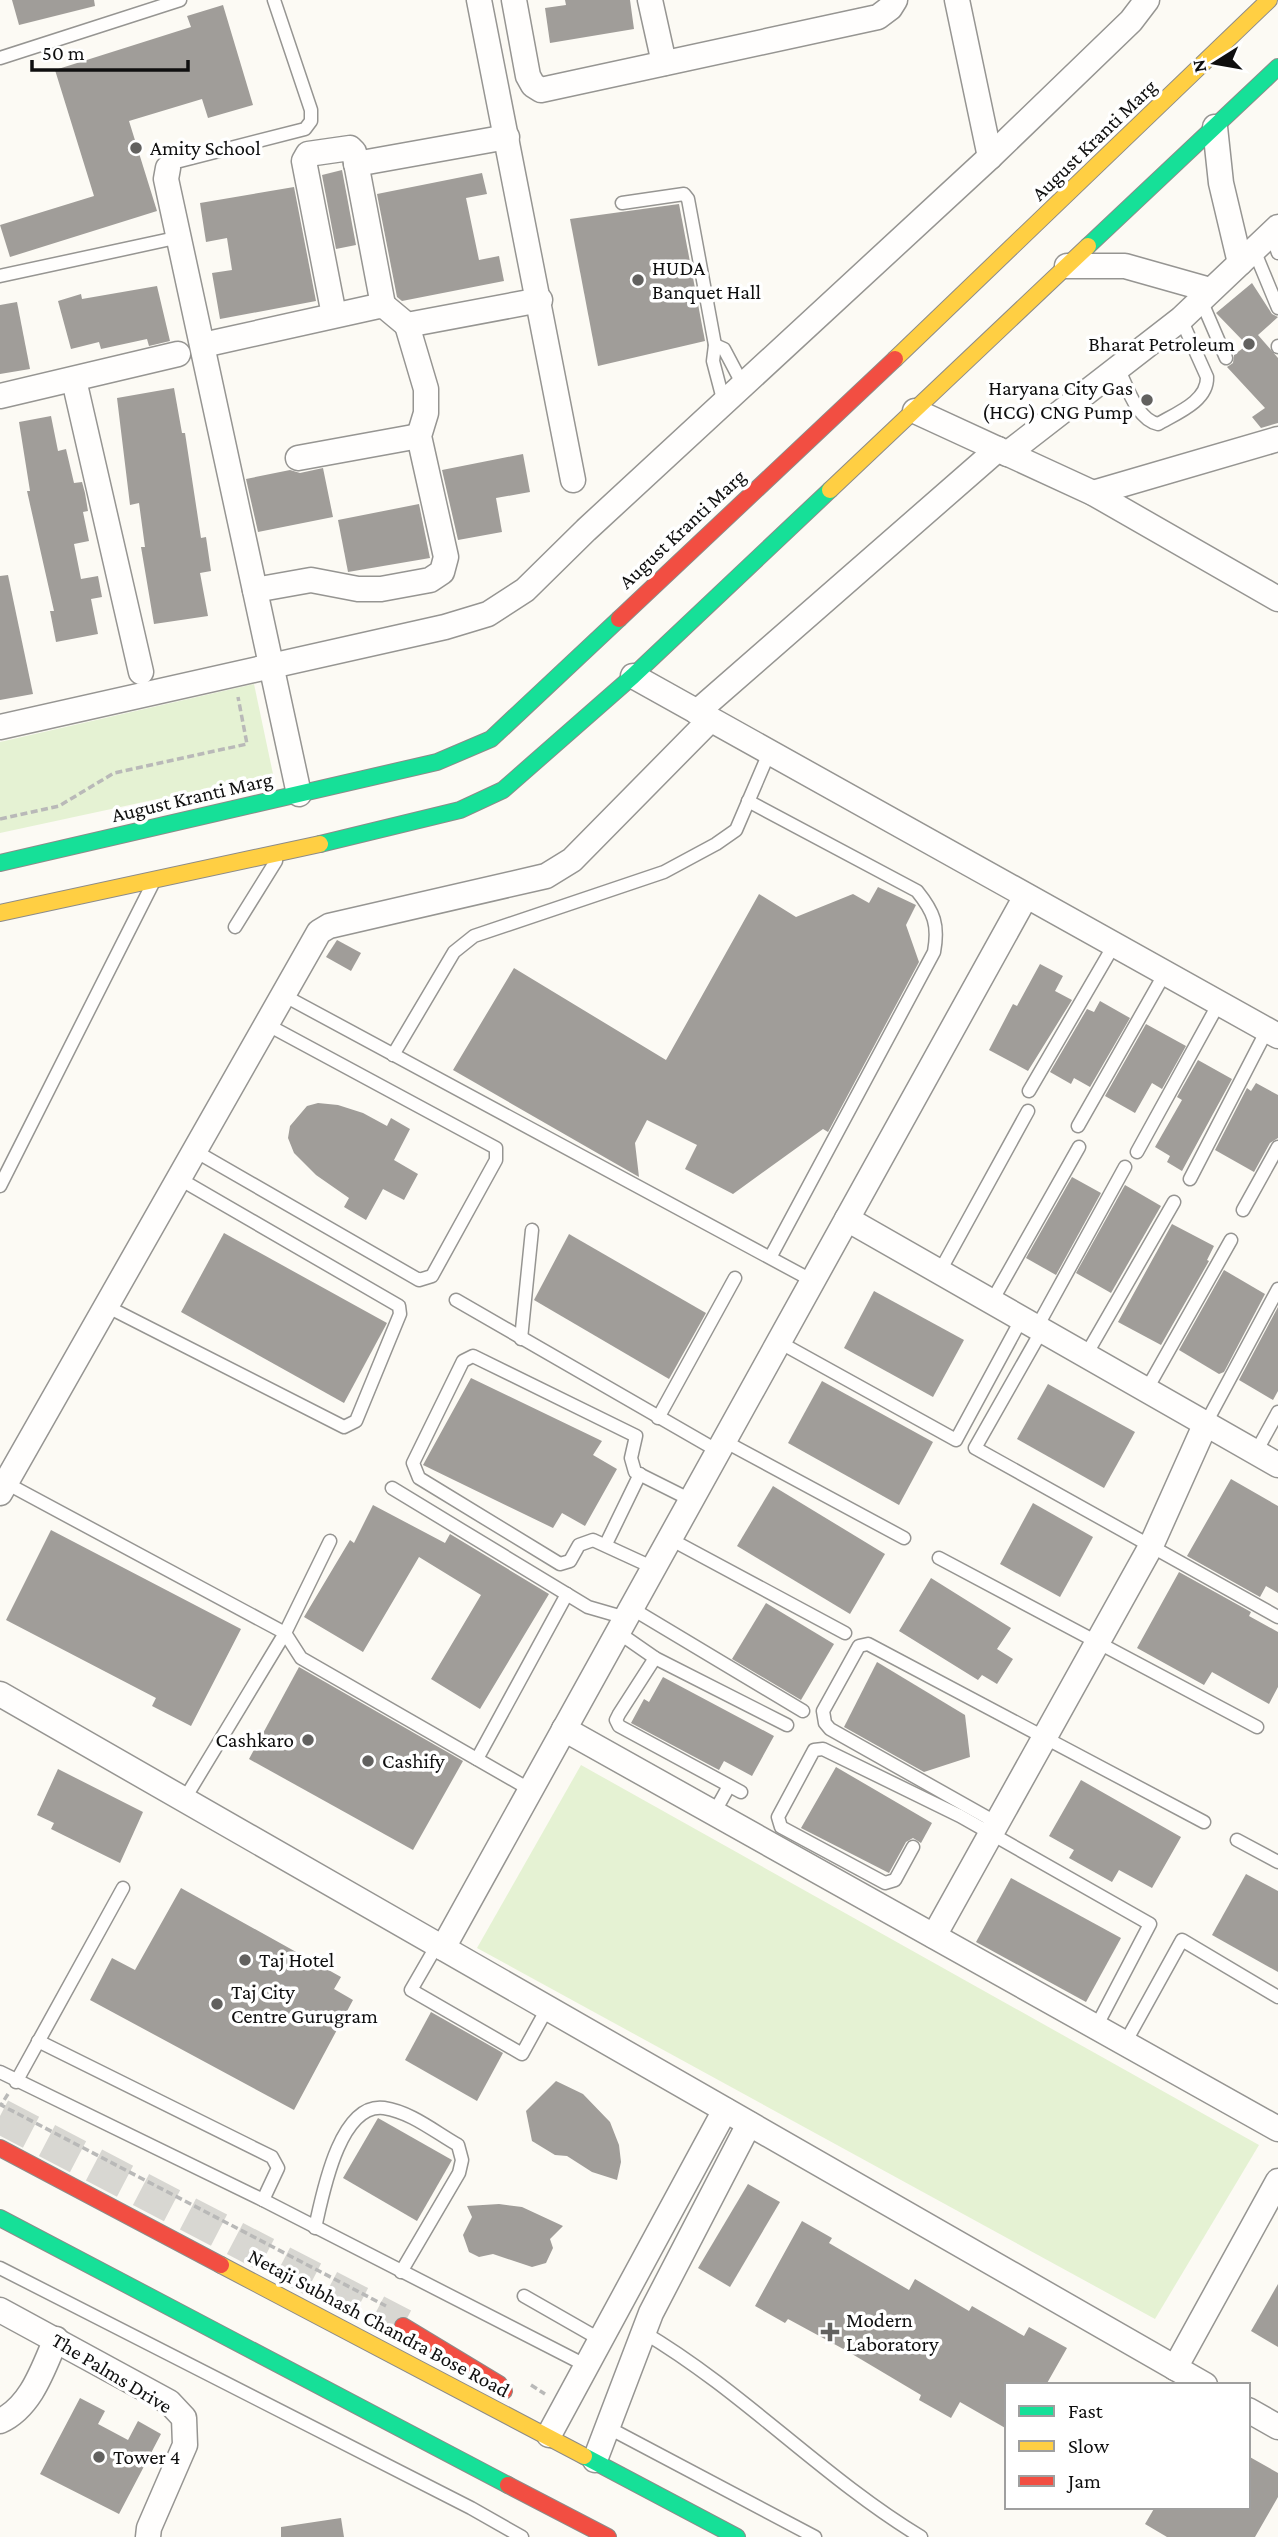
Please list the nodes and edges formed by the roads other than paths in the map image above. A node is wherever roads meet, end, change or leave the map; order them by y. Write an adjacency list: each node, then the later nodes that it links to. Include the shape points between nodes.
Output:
1 (180, 0): 11 (lane)
2 (274, 0): 18 (lane, via 311,121 305,129 176,162)
3 (479, 0): 15 (street)
4 (514, 0): 12 (street, via 528,76 541,90)
5 (650, 0): 12 (street)
6 (895, 0): 12 (street, via 878,17)
7 (957, 0): 16 (street)
8 (1147, 0): 10 (street)
9 (1269, 0): 55 (main road, August Kranti Marg, via 491,739 437,762)
10 (1127, 10): 16 (street)
11 (0, 58)
12 (664, 63)
13 (1278, 66): 14 (main road)
14 (1215, 127): 21 (street, via 1221,183); 22 (main road)
15 (507, 137): 17 (street); 25 (street)
16 (990, 158): 37 (street)
17 (356, 164): 26 (street); 28 (street, via 350,148 308,154 304,161)
18 (168, 168): 20 (street, via 166,179)
19 (622, 203): 32 (lane, via 674,193 688,199)
20 (180, 237): 23 (lane); 31 (street)
21 (1264, 245): 24 (street); 27 (lane)
22 (1067, 266): 24 (street, via 1125,266); 40 (main road)
23 (0, 276)
24 (1206, 295): 29 (street); 34 (lane)
25 (540, 300): 30 (street); 45 (street)
26 (383, 305): 28 (street); 30 (street)
27 (1278, 308)
28 (334, 315): 31 (street)
29 (1181, 319): 35 (street); 35 (lane, via 1207,377 1208,387 1197,401 1158,424 1151,423 1140,412)
30 (407, 325): 41 (street, via 426,389 426,413)
31 (203, 345): 47 (street)
32 (715, 345): 37 (lane, via 724,349); 39 (lane, via 713,361)
33 (178, 354): 36 (street)
34 (1226, 358)
35 (1118, 368): 43 (street)
36 (75, 380): 38 (street); 50 (street)
37 (744, 385): 39 (street)
38 (0, 396)
39 (724, 403): 49 (street, via 526,590 488,614)
40 (915, 411): 43 (street); 51 (main road)
41 (419, 436): 44 (street); 47 (street, via 446,558 442,572 430,580 381,589 311,580)
42 (1278, 439): 46 (street)
43 (1002, 452): 46 (street); 52 (street)
44 (298, 458)
45 (573, 480)
46 (1093, 493): 48 (street)
47 (255, 590): 49 (street)
48 (1278, 599)
49 (271, 665): 53 (street); 55 (street)
50 (141, 672)
51 (633, 676): 52 (street); 57 (main road, via 503,790 460,810)
52 (703, 716): 54 (street); 65 (street, via 572,860 546,876 517,884 329,926 311,942)
53 (0, 727)
54 (769, 753): 56 (lane); 60 (street)
55 (299, 794): 58 (main road, August Kranti Marg)
56 (747, 801): 69 (lane, via 736,830 664,872 474,936 454,952); 86 (lane, via 917,891 932,909 938,929 934,952)
57 (281, 852): 59 (main road); 62 (lane)
58 (0, 863)
59 (155, 879): 61 (main road); 80 (lane)
60 (1026, 896): 63 (street); 83 (street)
61 (0, 913)
62 (235, 927)
63 (1114, 944): 64 (street); 70 (lane)
64 (1165, 973): 66 (street); 72 (lane)
65 (283, 995): 67 (street); 69 (lane)
66 (1219, 1003): 68 (street); 76 (lane)
67 (266, 1024): 75 (street); 75 (lane, via 496,1148 496,1160 432,1276 419,1280)
68 (1272, 1033): 79 (lane)
69 (393, 1055): 86 (lane)
70 (1029, 1091)
71 (1028, 1111): 87 (lane)
72 (1078, 1126)
73 (1079, 1147): 92 (lane)
74 (1278, 1147): 82 (lane)
75 (195, 1151): 78 (street)
76 (1137, 1152)
77 (1125, 1167): 94 (lane)
78 (178, 1178): 93 (street); 93 (lane, via 399,1306 400,1314 356,1421 344,1427)
79 (1190, 1179)
80 (0, 1186)
81 (1174, 1202): 97 (lane)
82 (1243, 1210)
83 (847, 1219): 87 (street); 89 (street)
84 (532, 1230): 95 (lane)
85 (1230, 1240): 98 (lane)
86 (771, 1256): 89 (lane)
87 (940, 1271): 92 (street)
88 (735, 1278): 100 (lane)
89 (813, 1281): 96 (street)
90 (1278, 1289): 101 (lane)
91 (456, 1300): 95 (lane)
92 (992, 1301): 94 (street)
93 (106, 1306): 106 (street)
94 (1034, 1325): 96 (lane, via 956,1440); 97 (street); 113 (lane, via 975,1448)
95 (521, 1339): 100 (lane)
96 (779, 1342): 102 (street)
97 (1086, 1354): 98 (street)
98 (1147, 1390): 101 (street)
99 (1278, 1412): 103 (lane)
100 (658, 1418): 102 (lane)
101 (1206, 1423): 103 (street); 113 (street)
102 (721, 1446): 108 (street); 109 (lane)
103 (1256, 1452): 104 (street)
104 (1278, 1465)
105 (640, 1474): 108 (lane); 112 (lane); 112 (lane, via 632,1468 636,1436 472,1356 463,1360 413,1463 419,1478 560,1564 569,1561 587,1540)
106 (3, 1488): 119 (lane)
107 (392, 1488): 116 (lane)
108 (691, 1500): 110 (street)
109 (904, 1538)
110 (670, 1539): 115 (street); 120 (lane)
111 (330, 1541): 119 (lane)
112 (606, 1544): 115 (lane)
113 (1150, 1548): 117 (lane); 121 (street)
114 (939, 1558): 121 (lane)
115 (654, 1568): 118 (street)
116 (567, 1594): 118 (lane); 129 (lane)
117 (1278, 1617)
118 (625, 1620): 122 (lane); 124 (lane); 127 (street)
119 (285, 1633): 129 (lane, via 301,1658); 131 (lane)
120 (845, 1633)
121 (1097, 1642): 126 (lane); 128 (street)
122 (655, 1658): 125 (lane); 133 (lane, via 616,1720 619,1726 735,1789)
123 (0, 1694): 131 (street)
124 (803, 1711)
125 (787, 1725)
126 (1257, 1727)
127 (564, 1729): 130 (street); 133 (street)
128 (1044, 1739): 135 (lane); 136 (street); 136 (lane, via 868,1644 859,1646 823,1711 825,1723)
129 (477, 1759): 130 (lane)
130 (529, 1789): 142 (street)
131 (184, 1800): 142 (street)
132 (935, 1804): 134 (lane); 136 (lane); 138 (lane, via 817,1749 778,1817 780,1827 885,1883 895,1880)
133 (713, 1813): 141 (street)
134 (928, 1817)
135 (1204, 1822)
136 (994, 1828): 141 (street); 145 (lane, via 1150,1924)
137 (1237, 1840): 139 (lane)
138 (912, 1847)
139 (1278, 1863)
140 (123, 1888): 146 (lane)
141 (934, 1936): 145 (street)
142 (440, 1946): 144 (street); 144 (lane, via 411,1990 522,2054)
143 (1278, 1997): 147 (lane, via 1182,1940)
144 (548, 2007): 150 (street)
145 (1096, 2027): 147 (street)
146 (38, 2040): 149 (lane); 155 (lane, via 272,2157 278,2168)
147 (1125, 2043): 152 (street)
148 (0, 2072): 149 (lane)
149 (16, 2082): 155 (lane)
150 (725, 2110): 151 (street); 165 (street)
151 (749, 2124): 163 (street); 167 (street)
152 (1278, 2129)
153 (0, 2148): 173 (main road, Netaji Subhash Chandra Bose Road)
154 (1278, 2181): 167 (street)
155 (263, 2200): 157 (lane)
156 (0, 2218): 177 (main road)
157 (315, 2228): 159 (lane); 159 (lane, via 329,2165 344,2136 364,2113 373,2110 382,2108 410,2117 458,2145 462,2160 459,2173)
158 (0, 2268): 176 (lane)
159 (401, 2272): 166 (lane)
160 (524, 2296): 165 (lane)
161 (0, 2310): 164 (street, The Palms Drive)
162 (399, 2319): 173 (main road, via 499,2384)
163 (643, 2332): 171 (street); 180 (lane, via 699,2366 836,2480)
164 (56, 2339): 170 (street, via 36,2385 12,2416); 175 (street, The Palms Drive, via 169,2402 184,2418 185,2445)
165 (601, 2340): 166 (street)
166 (587, 2366): 173 (street, via 566,2404)
167 (1174, 2368): 168 (street)
168 (1201, 2383)
169 (1250, 2411): 172 (street)
170 (0, 2421)
171 (607, 2427): 174 (street); 179 (lane)
172 (1278, 2427)
173 (540, 2431): 174 (main road, Netaji Subhash Chandra Bose Road)
174 (595, 2460): 178 (main road, Netaji Subhash Chandra Bose Road)
175 (148, 2537)
176 (522, 2537)
177 (608, 2537)
178 (737, 2537)
179 (815, 2537)
180 (922, 2537)

